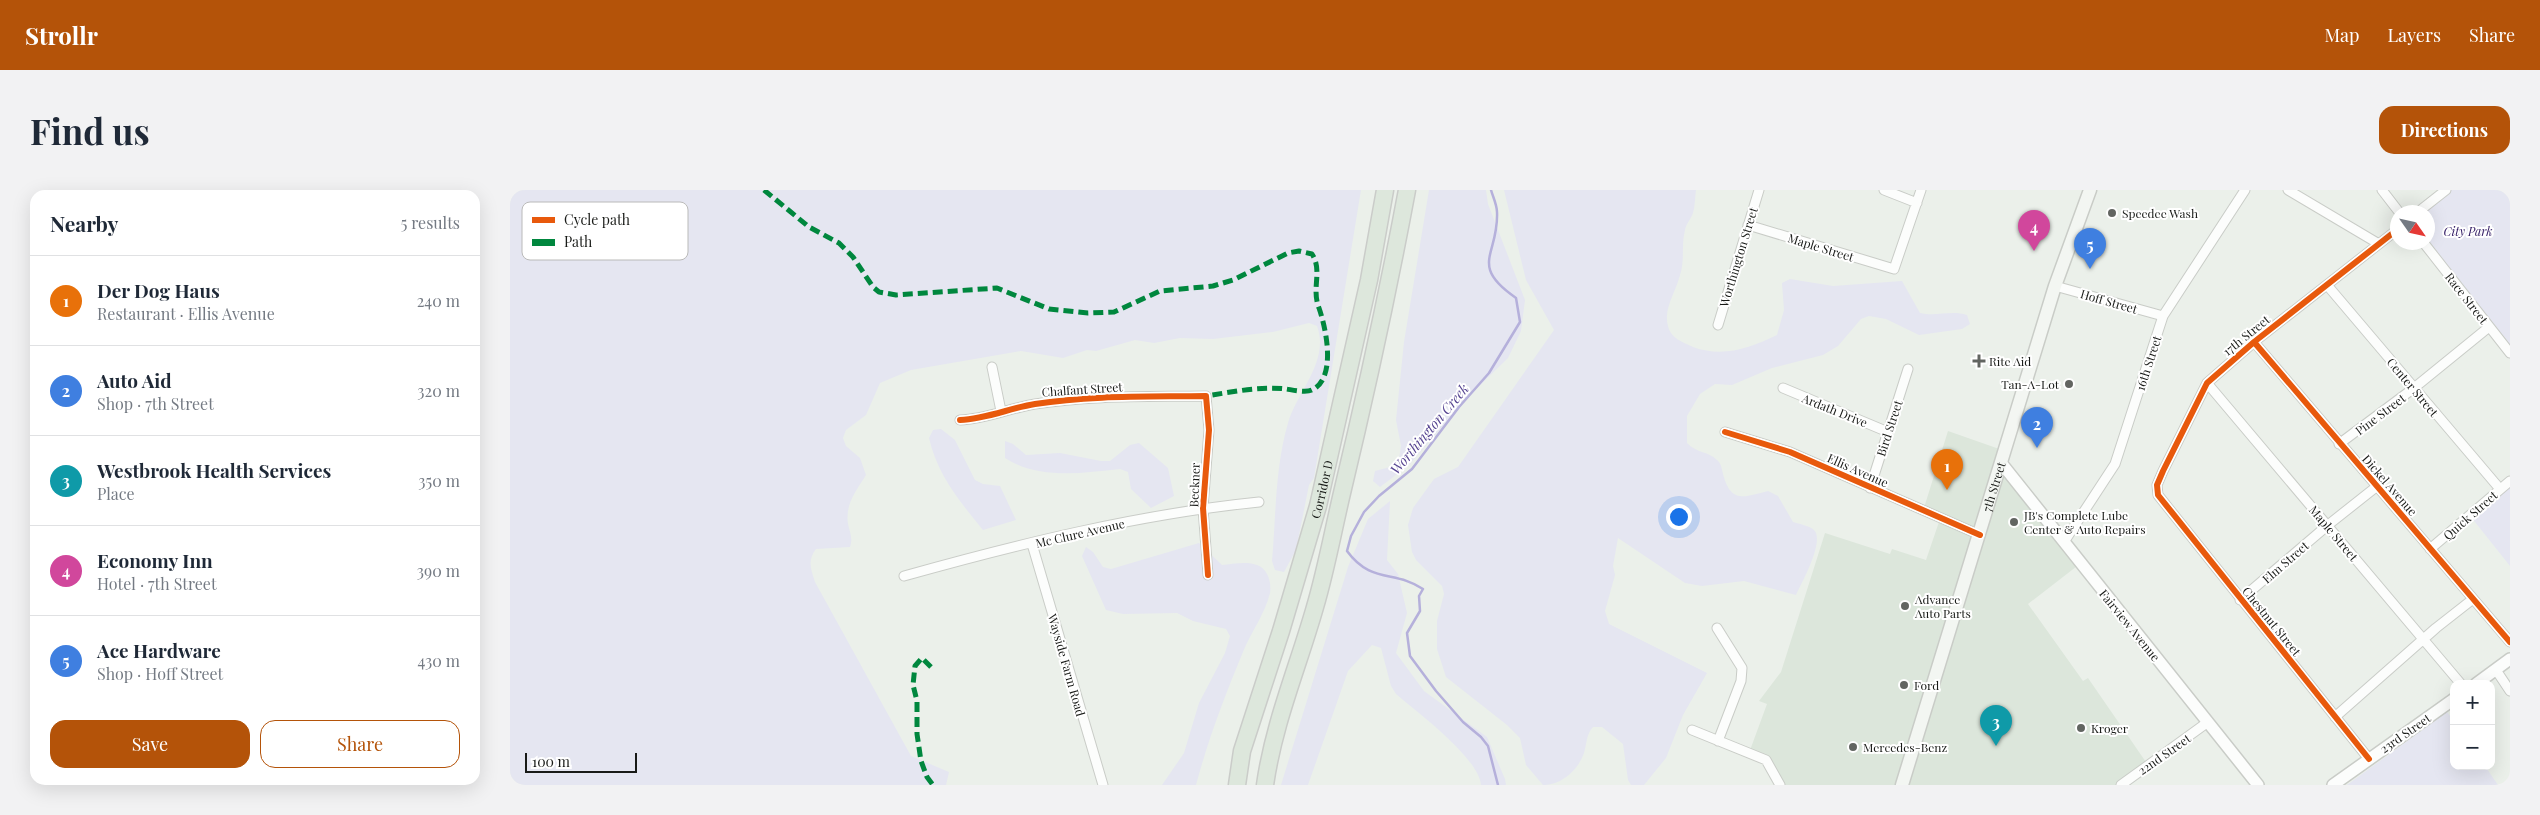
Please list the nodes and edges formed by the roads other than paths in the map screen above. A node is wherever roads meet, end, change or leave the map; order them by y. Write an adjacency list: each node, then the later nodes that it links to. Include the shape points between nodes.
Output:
1 (1385, 190): 68 (highway, Corridor D, via 1369,280 1318,506 1242,751)
2 (1407, 190): 69 (highway, Corridor D, via 1355,440 1315,608 1270,753)
3 (1759, 190): 14 (street, Worthington Street)
4 (1884, 190): 11 (street)
5 (1921, 190): 11 (street)
6 (2089, 190): 19 (main road, 7th Street)
7 (2245, 190): 20 (street, 16th Street)
8 (2288, 190): 16 (street)
9 (2382, 190): 12 (street)
10 (2446, 190): 13 (street)
11 (1917, 203): 14 (street, Maple Street, via 1894,270)
12 (2394, 205)
13 (2427, 205)
14 (1748, 225): 21 (street, Worthington Street)
15 (2390, 235): 16 (street, 17th Street)
16 (2379, 244): 18 (street, 17th Street)
17 (2429, 250): 22 (street, Race Street)
18 (2327, 285): 23 (street, 17th Street); 29 (street, Center Street)
19 (2055, 286): 20 (street, Hoff Street); 36 (main road, 7th Street)
20 (2163, 316): 46 (street, 16th Street, via 2115,464)
21 (1718, 324)
22 (2489, 327): 24 (street, Race Street); 29 (street, Pine Street)
23 (2254, 342): 27 (street, 17th Street); 35 (street, Dickel Avenue)
24 (2510, 353)
25 (992, 367): 31 (street)
26 (1908, 369): 34 (street, Bird Street)
27 (2207, 383): 41 (street, 17th Street, via 2157,485); 44 (street, Maple Street)
28 (1783, 388): 34 (street, Ardath Drive)
29 (2414, 388): 35 (street, Pine Street); 40 (street, Center Street)
30 (1206, 396): 31 (street, Chalfant Street, via 1111,397 1036,404); 43 (street, Beckner, via 1209,430)
31 (1001, 411): 32 (street, Chalfant Street)
32 (960, 420)
33 (1725, 432): 39 (street, Ellis Avenue, via 1790,452)
34 (1888, 432): 39 (street, Bird Street)
35 (2339, 444): 38 (street, Dickel Avenue)
36 (2002, 464): 45 (main road, 7th Street); 46 (street, Fairview Avenue)
37 (2510, 481): 40 (street, Quick Street)
38 (2376, 487): 44 (street, Elm Street); 48 (street, Dickel Avenue)
39 (1870, 488): 45 (street, Ellis Avenue)
40 (2500, 489): 48 (street, Quick Street)
41 (2158, 495): 52 (street, Chestnut Street)
42 (1258, 502): 43 (street, Mc Clure Avenue)
43 (1204, 508): 47 (street, Mc Clure Avenue); 49 (street, Beckner)
44 (2328, 525): 52 (street, Elm Street); 54 (street, Maple Street)
45 (1980, 535): 71 (main road, 7th Street)
46 (2064, 542): 63 (street, Fairview Avenue)
47 (1032, 544): 50 (street, Mc Clure Avenue); 67 (street, Wayside Farm Road)
48 (2430, 549): 51 (street, Dickel Avenue)
49 (1208, 575)
50 (904, 576)
51 (2473, 599): 54 (street); 55 (street, Dickel Avenue)
52 (2240, 600): 62 (street, Chestnut Street)
53 (1717, 628): 65 (street, via 1742,668 1741,681)
54 (2424, 640): 58 (street, Maple Street); 62 (street)
55 (2510, 642)
56 (2510, 659): 57 (street)
57 (2496, 670): 59 (street); 60 (street)
58 (2458, 680)
59 (2482, 680)
60 (2510, 691)
61 (2450, 702): 66 (street, 23rd Street)
62 (2335, 717): 66 (street, Chestnut Street)
63 (2208, 722): 72 (street, 22nd Street); 73 (street, Fairview Avenue)
64 (1692, 730): 65 (street)
65 (1718, 741): 70 (street, via 1766,760)
66 (2369, 758): 74 (street, 23rd Street)
67 (1103, 785)
68 (1235, 785)
69 (1266, 785)
70 (1780, 785)
71 (1902, 785)
72 (2121, 785)
73 (2258, 785)
74 (2333, 785)

